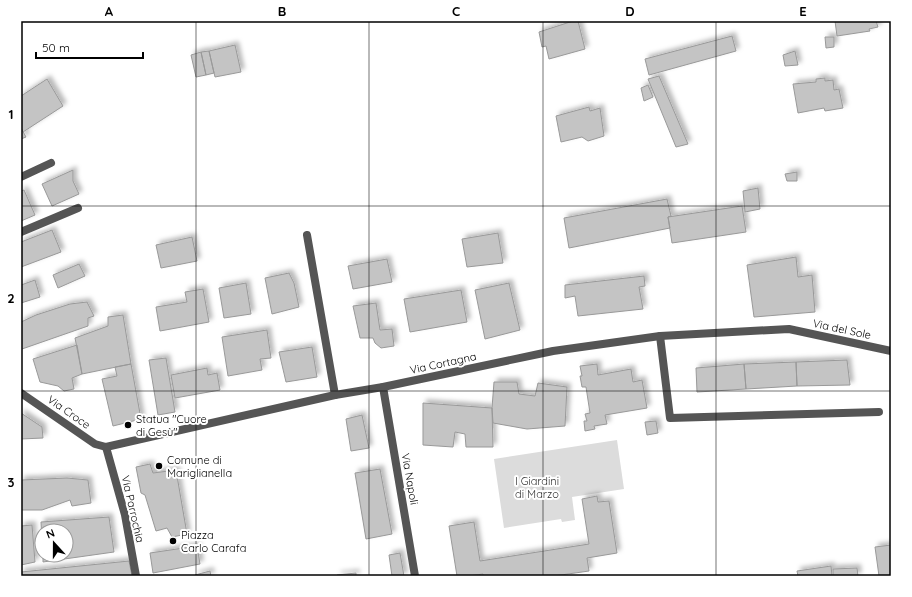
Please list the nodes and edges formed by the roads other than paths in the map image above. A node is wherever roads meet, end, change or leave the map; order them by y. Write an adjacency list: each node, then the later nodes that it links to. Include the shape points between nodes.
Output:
1 (51, 163): 2 (street)
2 (21, 177)
3 (78, 208): 4 (street)
4 (21, 232)
5 (307, 235): 11 (street)
6 (789, 329): 7 (street, Via Cortagna); 8 (street, Via del Sole)
7 (660, 336): 9 (street, Via Cortagna, via 553,351); 12 (street, via 670,418)
8 (891, 351)
9 (383, 386): 11 (street, Via Cortagna); 15 (street, Via Napoli)
10 (21, 392): 13 (street, Via Croce, via 95,444)
11 (335, 395): 13 (street, Via Cortagna)
12 (879, 412)
13 (106, 447): 14 (street, Via Parrochia, via 125,515)
14 (136, 576)
15 (415, 576)

